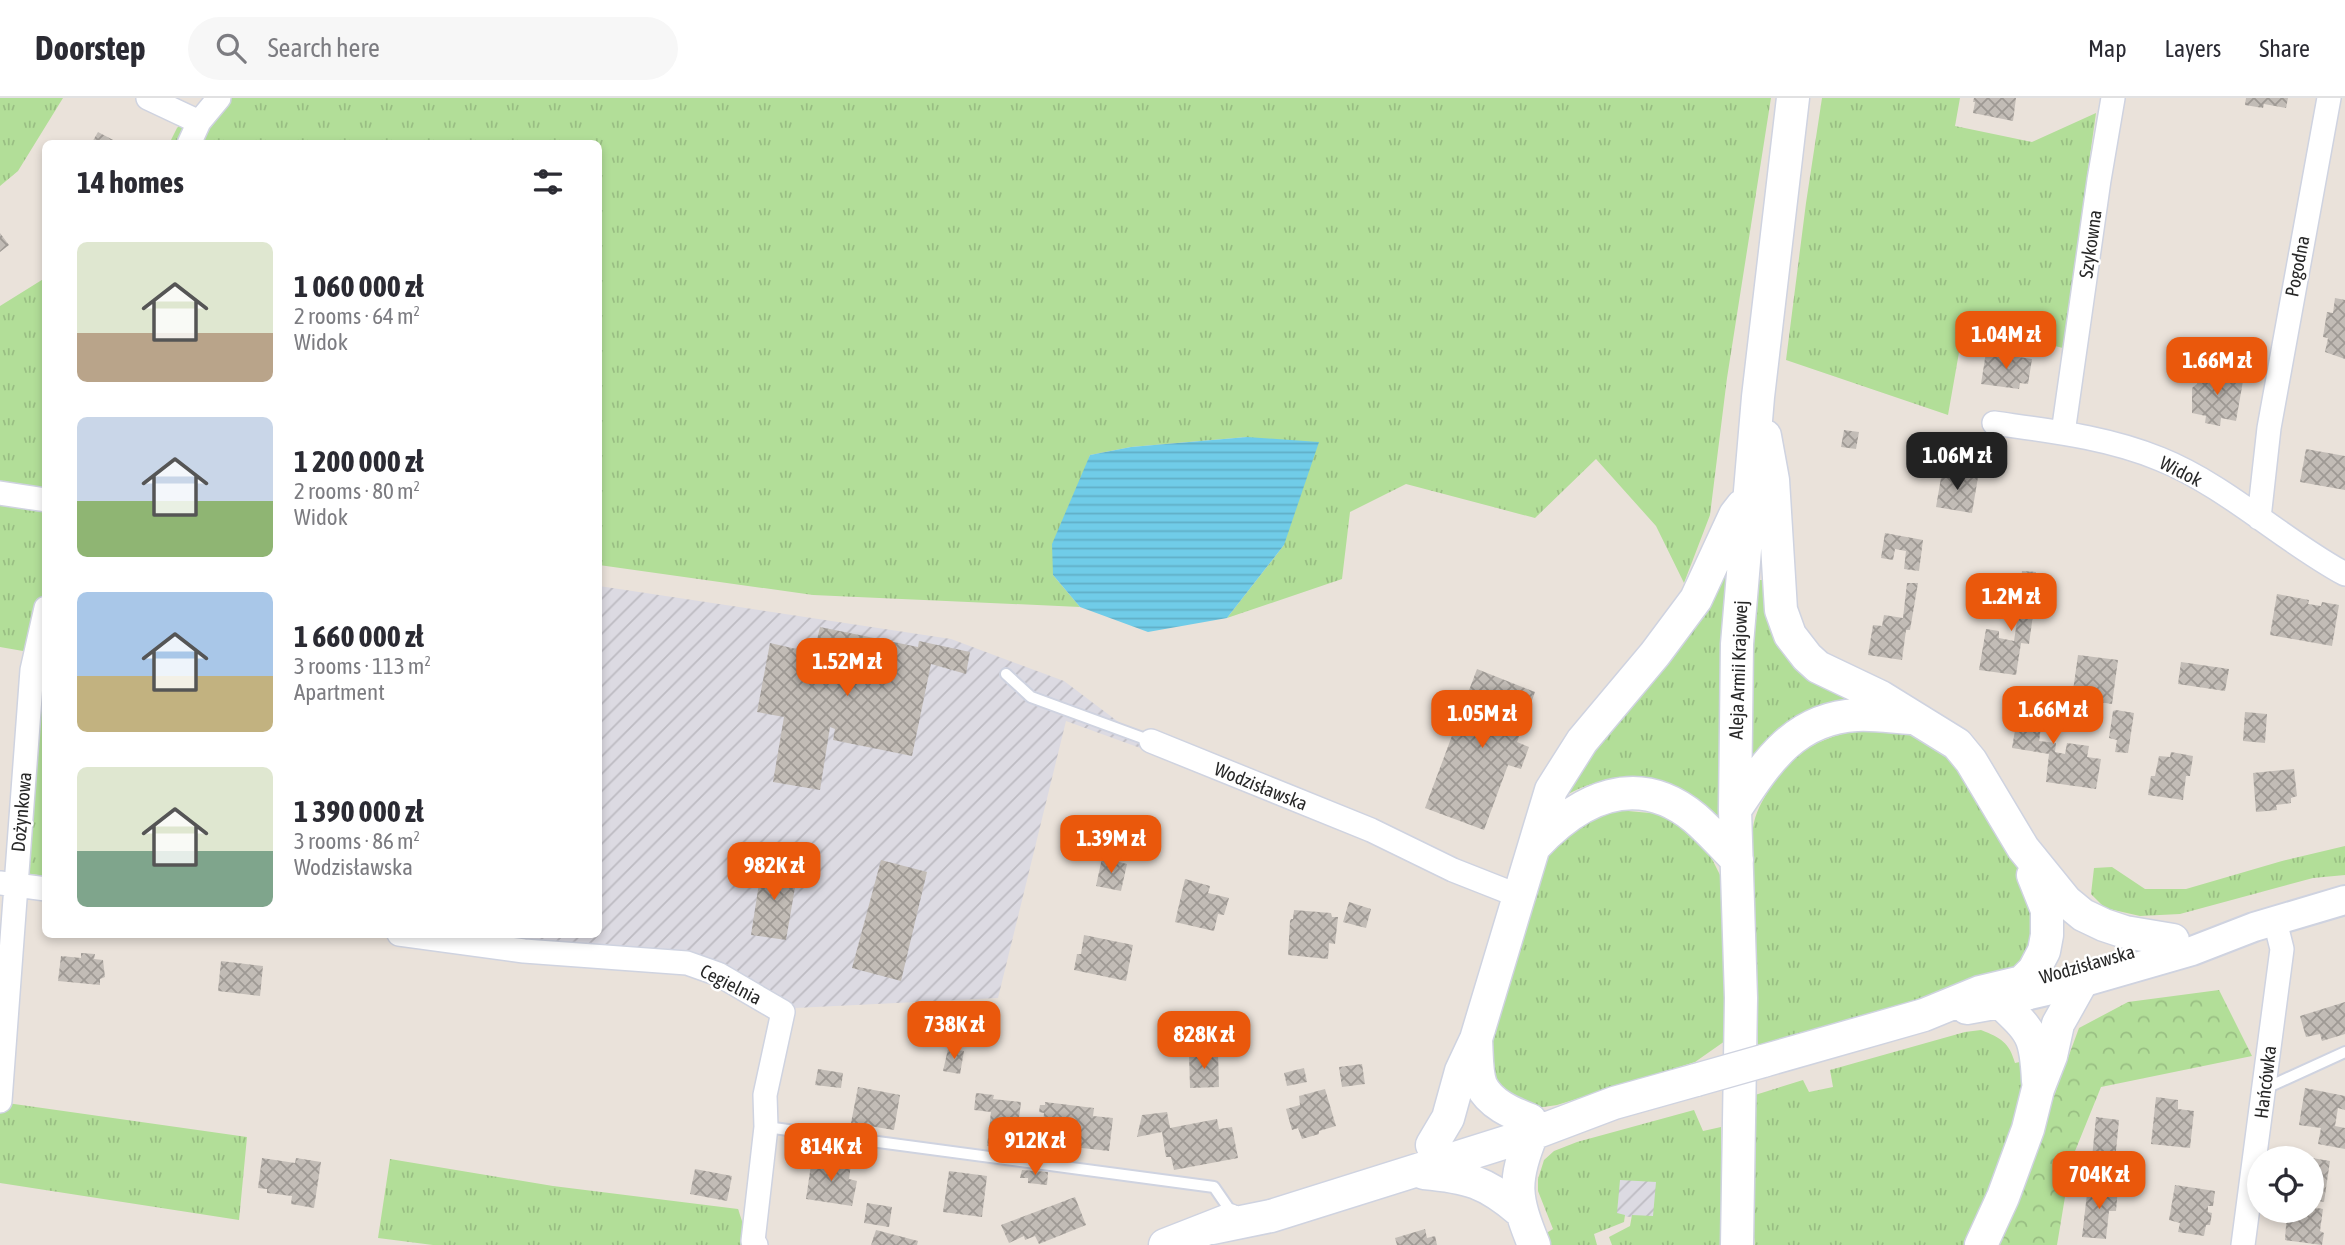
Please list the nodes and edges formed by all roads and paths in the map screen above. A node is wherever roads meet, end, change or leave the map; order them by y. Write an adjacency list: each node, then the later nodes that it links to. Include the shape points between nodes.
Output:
1 (148, 98): 6 (street)
2 (219, 98): 6 (street)
3 (1794, 98): 8 (main road, Aleja Armii Krajowej)
4 (2113, 98): 10 (street, Szykowna)
5 (2329, 98): 14 (street, Pogodna, via 2271,415)
6 (199, 121): 7 (street)
7 (191, 140)
8 (1758, 397): 12 (main road, Aleja Armii Krajowej); 18 (main road, via 1773,480 1781,610 1790,635 1818,667)
9 (1994, 423): 10 (street, Widok)
10 (2063, 433): 14 (street, Widok, via 2103,440 2161,460)
11 (0, 494): 13 (street)
12 (1748, 496): 20 (main road, Aleja Armii Krajowej, via 1737,644); 21 (main road, via 1696,599 1582,741 1551,790)
13 (42, 499)
14 (2259, 518): 15 (street, Widok)
15 (2345, 574)
16 (42, 626): 24 (street, Dożynkowa, via 32,670)
17 (1006, 674): 19 (lane, Wodzisławska, via 1031,697)
18 (1913, 718): 20 (main road, via 1856,715 1810,727 1776,753); 22 (main road, via 1965,752)
19 (1151, 741): 26 (street, Wodzisławska)
20 (1735, 810): 23 (main road, Aleja Armii Krajowej)
21 (1534, 847): 23 (main road, via 1555,824 1596,799 1643,793 1694,817); 26 (main road)
22 (2023, 848): 30 (main road, via 2083,915 2125,932); 32 (main road, via 2047,910 2048,934 2034,970)
23 (1737, 860): 47 (main road, Aleja Armii Krajowej, via 1741,998)
24 (8, 884): 25 (street); 37 (street, Dożynkowa)
25 (42, 888)
26 (1519, 896): 33 (main road)
27 (2345, 900): 28 (street, Wodzisławska)
28 (2265, 924): 30 (street, Wodzisławska); 31 (street, Wodzisławska); 36 (street, Hańcówka, via 2282,949)
29 (428, 938): 38 (street, Cegielnia, via 524,951 687,963 718,974 783,1012 765,1095)
30 (2173, 940): 32 (street, Wodzisławska)
31 (2081, 983): 32 (street, Wodzisławska); 35 (main road, via 2059,1024)
32 (2011, 992): 35 (main road, via 2037,1054); 39 (main road, Wodzisławska, bridge)
33 (1476, 1039): 39 (main road, via 1480,1083 1502,1107); 40 (main road, via 1448,1118)
34 (2345, 1054): 36 (lane)
35 (2038, 1089): 48 (main road, via 2003,1197)
36 (2264, 1089): 49 (street, Hańcówka)
37 (0, 1101)
38 (766, 1127): 43 (lane, via 1214,1186); 44 (street, Cegielnia)
39 (1531, 1127): 40 (main road, Wodzisławska); 41 (main road, Wodzisławska); 42 (main road, via 1518,1172)
40 (1432, 1145): 43 (main road, Wodzisławska, via 1355,1170)
41 (1412, 1172): 42 (main road, via 1472,1180 1494,1190); 43 (main road, Wodzisławska, via 1271,1216)
42 (1520, 1211): 46 (main road)
43 (1223, 1223): 45 (main road, Wodzisławska)
44 (756, 1245)
45 (1165, 1245)
46 (1534, 1245)
47 (1737, 1245)
48 (1981, 1245)
49 (2244, 1245)

